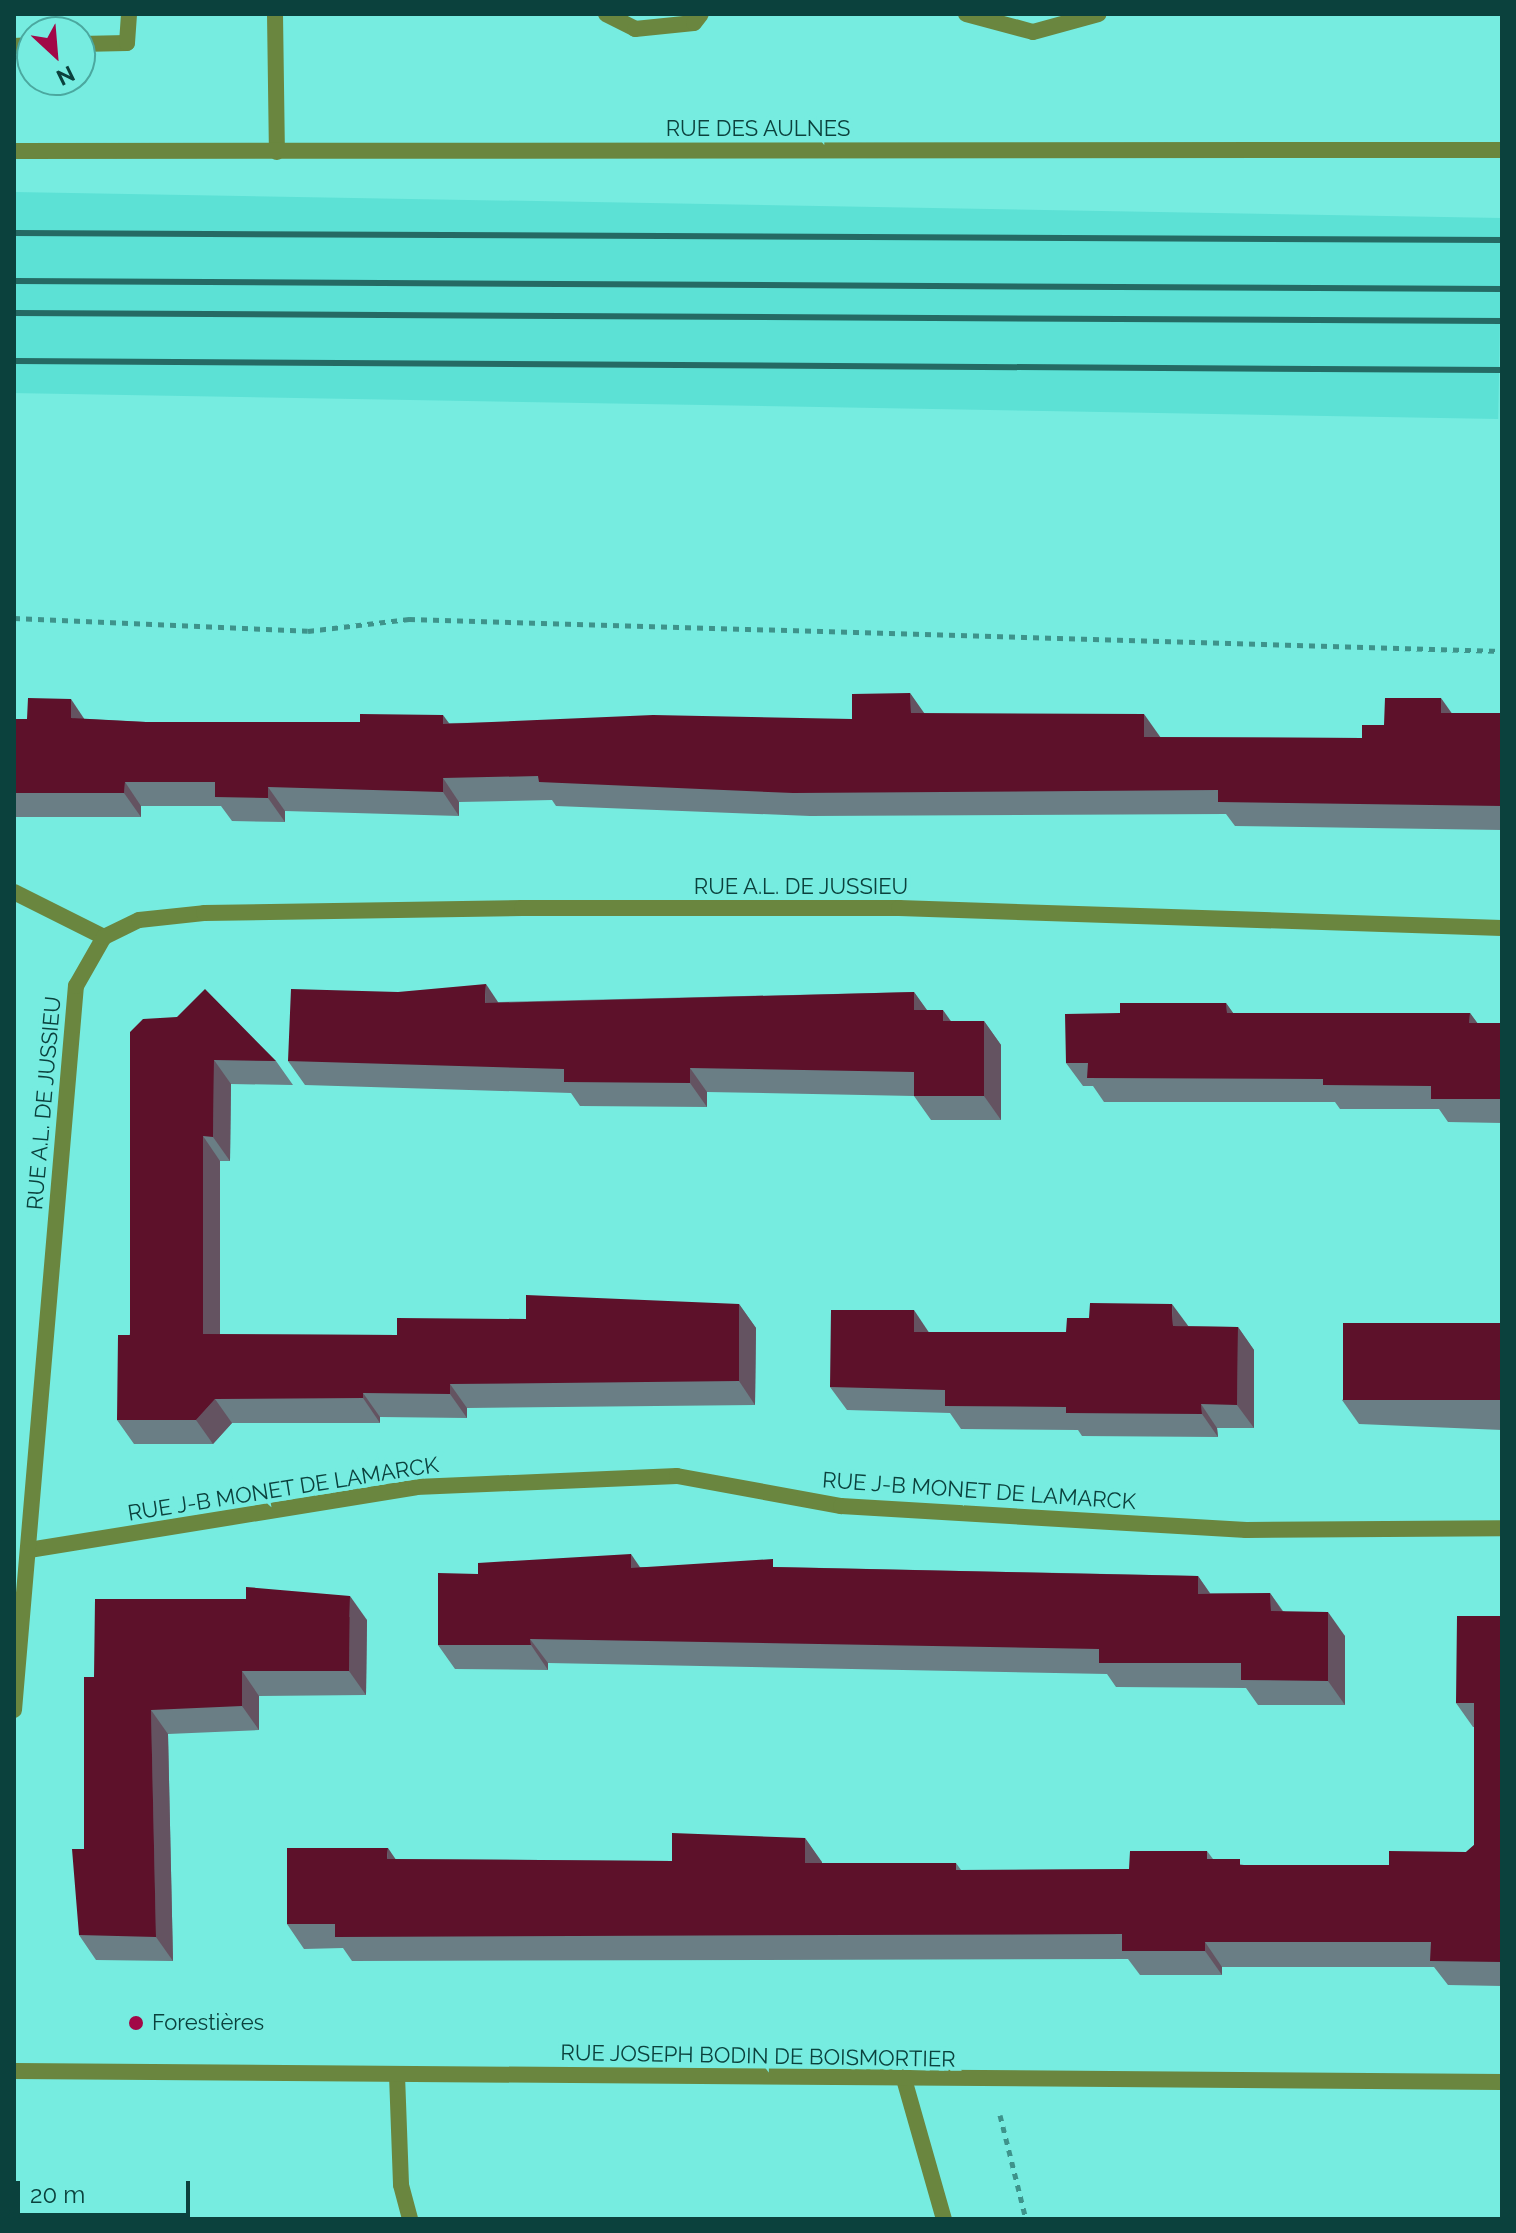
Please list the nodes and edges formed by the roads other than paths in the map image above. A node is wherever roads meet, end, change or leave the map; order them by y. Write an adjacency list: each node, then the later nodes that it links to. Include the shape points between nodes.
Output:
1 (129, 14): 7 (street, via 127,43)
2 (275, 14): 10 (street)
3 (606, 14): 4 (street, via 635,29 694,23)
4 (701, 14)
5 (966, 14): 6 (street, via 1033,32)
6 (1099, 14)
7 (96, 44)
8 (1502, 150): 10 (street, RUE DES AULNES)
9 (14, 151): 10 (street, RUE DES AULNES)
10 (277, 152)
11 (14, 892): 13 (street)
12 (1502, 928): 13 (street, RUE A.L. DE JUSSIEU, via 899,908 522,908 204,913 139,920)
13 (104, 937): 15 (street, RUE A.L. DE JUSSIEU, via 76,986)
14 (1502, 1528): 15 (street, RUE J-B MONET DE LAMARCK, via 1246,1530 841,1506 677,1476 416,1487)
15 (29, 1550): 16 (street, RUE A.L. DE JUSSIEU)
16 (14, 1710)
17 (14, 2071): 18 (street, RUE JOSEPH BODIN DE BOISMORTIER)
18 (397, 2075): 19 (street, RUE JOSEPH BODIN DE BOISMORTIER); 21 (street, via 401,2185)
19 (904, 2079): 20 (street, RUE JOSEPH BODIN DE BOISMORTIER); 22 (street)
20 (1502, 2082)
21 (410, 2219)
22 (944, 2219)

